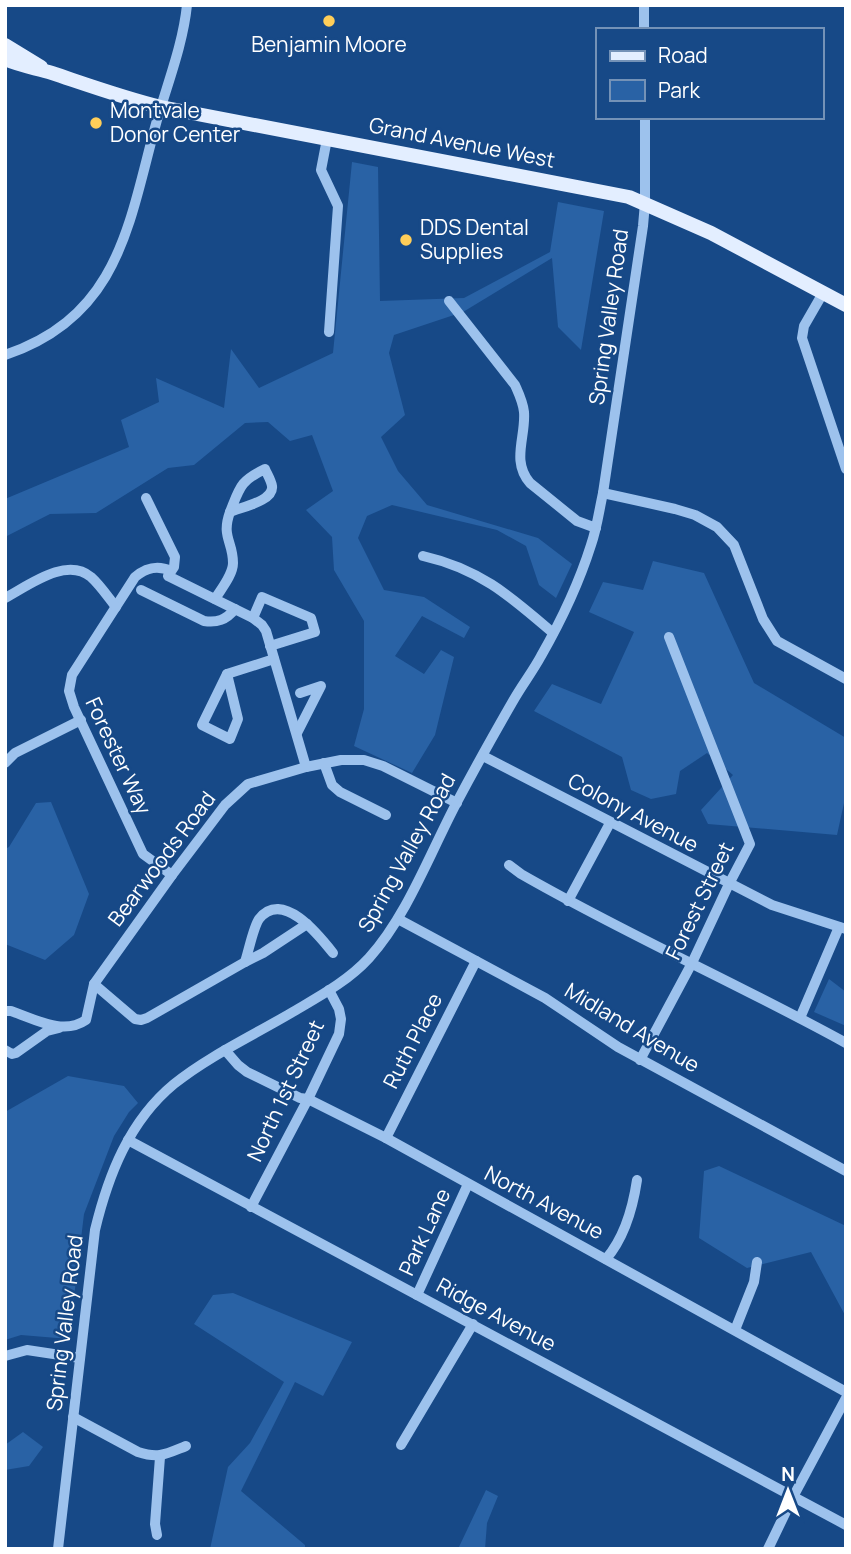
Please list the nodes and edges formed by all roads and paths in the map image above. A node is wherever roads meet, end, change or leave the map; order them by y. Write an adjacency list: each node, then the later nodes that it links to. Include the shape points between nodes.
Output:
1 (187, 5): 7 (street)
2 (644, 5): 3 (street)
3 (645, 28)
4 (5, 45): 6 (main road, Grand Avenue West)
5 (5, 58): 6 (main road, Grand Avenue West)
6 (51, 73): 7 (main road, Grand Avenue West)
7 (161, 107): 9 (main road, Grand Avenue West); 15 (street, via 135,208 109,272 88,302 59,328)
8 (645, 119): 10 (street, Spring Valley Road)
9 (327, 139): 10 (main road, Grand Avenue West, via 624,195); 14 (street, via 321,170 338,206)
10 (645, 203): 11 (main road, Grand Avenue West); 17 (street, Spring Valley Road)
11 (823, 293): 13 (main road, Grand Avenue West); 16 (street, via 806,322 803,338)
12 (449, 301): 20 (street, via 519,394 524,414 519,457 524,476 577,521)
13 (846, 305)
14 (329, 332)
15 (5, 355)
16 (846, 469)
17 (603, 493): 20 (street, Spring Valley Road); 34 (street, via 675,509 717,527 734,545 763,619 777,641)
18 (146, 498): 22 (street, via 175,557)
19 (230, 512): 25 (street, via 226,534 232,571)
20 (596, 528): 29 (street, Spring Valley Road)
21 (423, 556): 29 (street, via 452,563 485,579)
22 (171, 571): 25 (street, via 169,576); 26 (street, Forester Way, via 156,567 141,572)
23 (141, 590): 27 (street, via 204,621 217,622)
24 (5, 598): 26 (street, via 70,569 92,578)
25 (215, 599): 27 (street)
26 (116, 607): 36 (street, Forester Way, via 69,683 70,699)
27 (235, 609): 28 (street)
28 (253, 618): 31 (street, via 266,631); 31 (street, via 262,597 311,618 315,632)
29 (554, 632): 38 (street, Spring Valley Road)
30 (669, 637): 47 (street, Forest Street, via 750,844)
31 (271, 646): 32 (street)
32 (274, 659): 33 (street); 37 (street)
33 (227, 674): 33 (street, via 202,725 230,739 238,719)
34 (846, 679)
35 (300, 693): 37 (street, via 321,686)
36 (81, 720): 39 (street); 46 (street, Forester Way, via 143,854)
37 (296, 733): 41 (street)
38 (483, 756): 42 (street, Spring Valley Road); 44 (street, Colony Avenue)
39 (5, 762)
40 (324, 763): 41 (street, Bearwoods Road); 42 (street, Bearwoods Road, via 364,760); 43 (street, via 332,785 340,792)
41 (306, 767): 46 (street, Bearwoods Road, via 248,784)
42 (457, 803): 49 (street, Spring Valley Road)
43 (386, 815)
44 (610, 823): 47 (street, Colony Avenue); 48 (street)
45 (509, 865): 48 (street)
46 (172, 874): 56 (street, Bearwoods Road)
47 (729, 884): 51 (street, Colony Avenue, via 772,905); 55 (street, Forest Street)
48 (568, 901): 55 (street)
49 (398, 919): 53 (street, Midland Avenue); 57 (street, Spring Valley Road, via 368,959)
50 (307, 924): 52 (street); 54 (street); 54 (street, via 284,910 270,909 258,921)
51 (843, 928): 59 (street)
52 (333, 953)
53 (476, 961): 64 (street, Midland Avenue, via 545,998); 66 (street, Ruth Place)
54 (245, 962): 56 (street, via 141,1020)
55 (692, 963): 59 (street); 64 (street, Forest Street)
56 (94, 984): 60 (street, Bearwoods Road, via 86,1020)
57 (329, 990): 62 (street, Spring Valley Road); 65 (street, North 1st Street, via 339,1009 339,1034)
58 (5, 1011): 60 (street)
59 (800, 1018): 61 (street)
60 (59, 1028): 63 (street, Bearwoods Road, via 47,1031 16,1054)
61 (846, 1043)
62 (225, 1050): 65 (street, North Avenue, via 247,1072); 67 (street, Spring Valley Road, via 171,1086)
63 (5, 1051)
64 (640, 1060): 68 (street, Midland Avenue)
65 (308, 1099): 66 (street, North Avenue); 71 (street, North 1st Street)
66 (386, 1138): 70 (street, North Avenue)
67 (128, 1140): 71 (street, Ridge Avenue); 78 (street, Spring Valley Road, via 109,1180 95,1230)
68 (846, 1171)
69 (637, 1180): 72 (street, via 631,1211)
70 (468, 1184): 72 (street, North Avenue); 74 (street, Park Lane)
71 (251, 1207): 74 (street, Ridge Avenue)
72 (606, 1259): 76 (street, North Avenue)
73 (757, 1262): 76 (street)
74 (417, 1295): 75 (street, Ridge Avenue)
75 (472, 1324): 82 (street); 85 (street, Ridge Avenue)
76 (735, 1330): 79 (street, North Avenue)
77 (5, 1356): 78 (street, via 39,1350)
78 (80, 1358): 81 (street, Spring Valley Road)
79 (846, 1392)
80 (846, 1398): 85 (street)
81 (74, 1416): 84 (street, via 138,1452); 88 (street, Spring Valley Road)
82 (401, 1445)
83 (186, 1446): 84 (street)
84 (160, 1457): 87 (street)
85 (793, 1497): 86 (street, Ridge Avenue); 89 (street)
86 (846, 1525)
87 (157, 1535)
88 (58, 1549)
89 (768, 1549)

